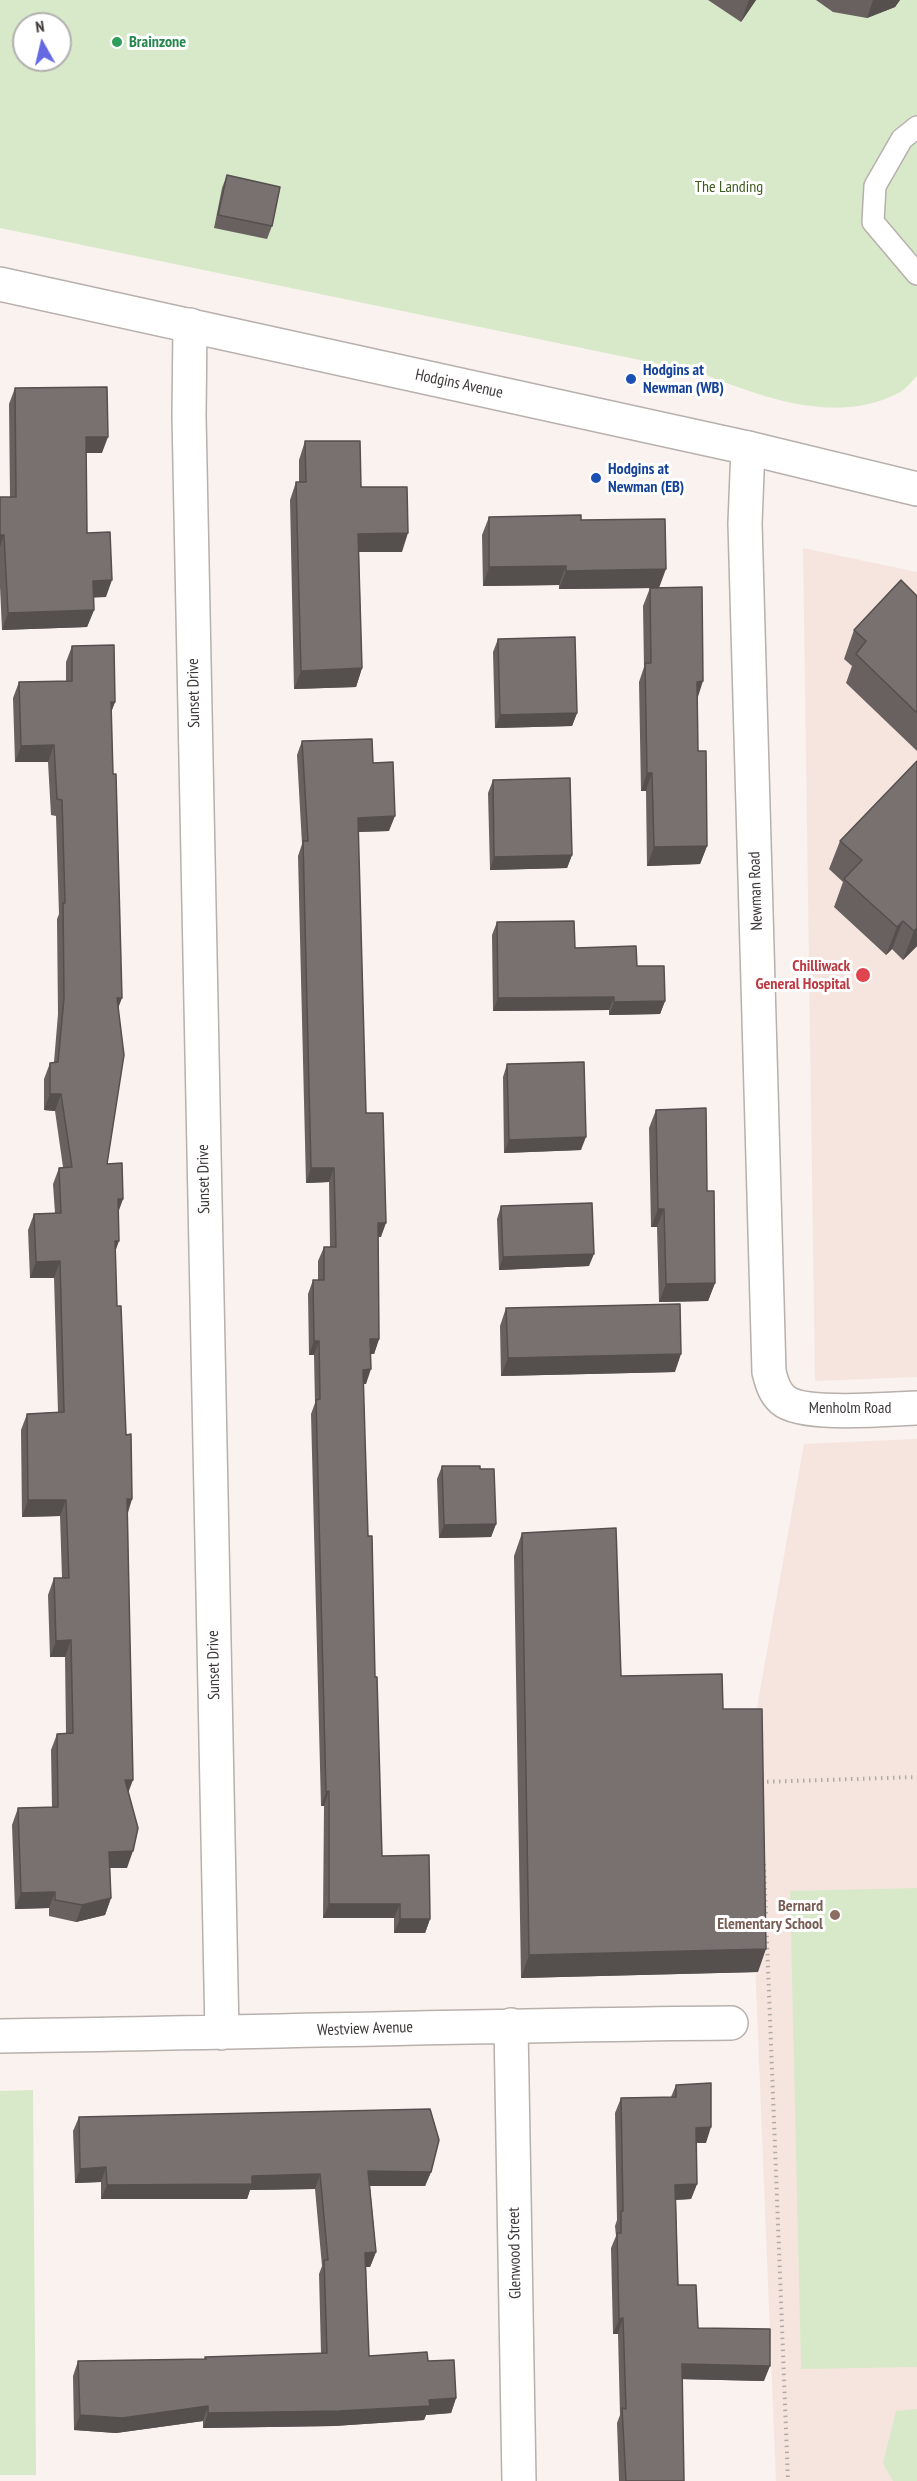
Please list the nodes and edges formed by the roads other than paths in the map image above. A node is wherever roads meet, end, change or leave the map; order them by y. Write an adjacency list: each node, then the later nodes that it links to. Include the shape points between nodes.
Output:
1 (917, 127): 2 (lane, via 902,139 875,186 873,222)
2 (917, 274)
3 (0, 285): 4 (street, Hodgins Avenue)
4 (190, 325): 5 (street, Hodgins Avenue); 11 (street, Sunset Drive, via 189,440)
5 (748, 448): 6 (street, Hodgins Avenue); 7 (street, Newman Road, via 745,523 769,1372 774,1390)
6 (917, 489)
7 (784, 1402): 8 (street, Menholm Road, via 815,1410)
8 (917, 1408)
9 (731, 2023): 10 (street, Westview Avenue)
10 (511, 2025): 11 (street, Westview Avenue); 13 (street, Glenwood Street)
11 (222, 2033): 12 (street, Westview Avenue)
12 (0, 2036)
13 (519, 2481)

